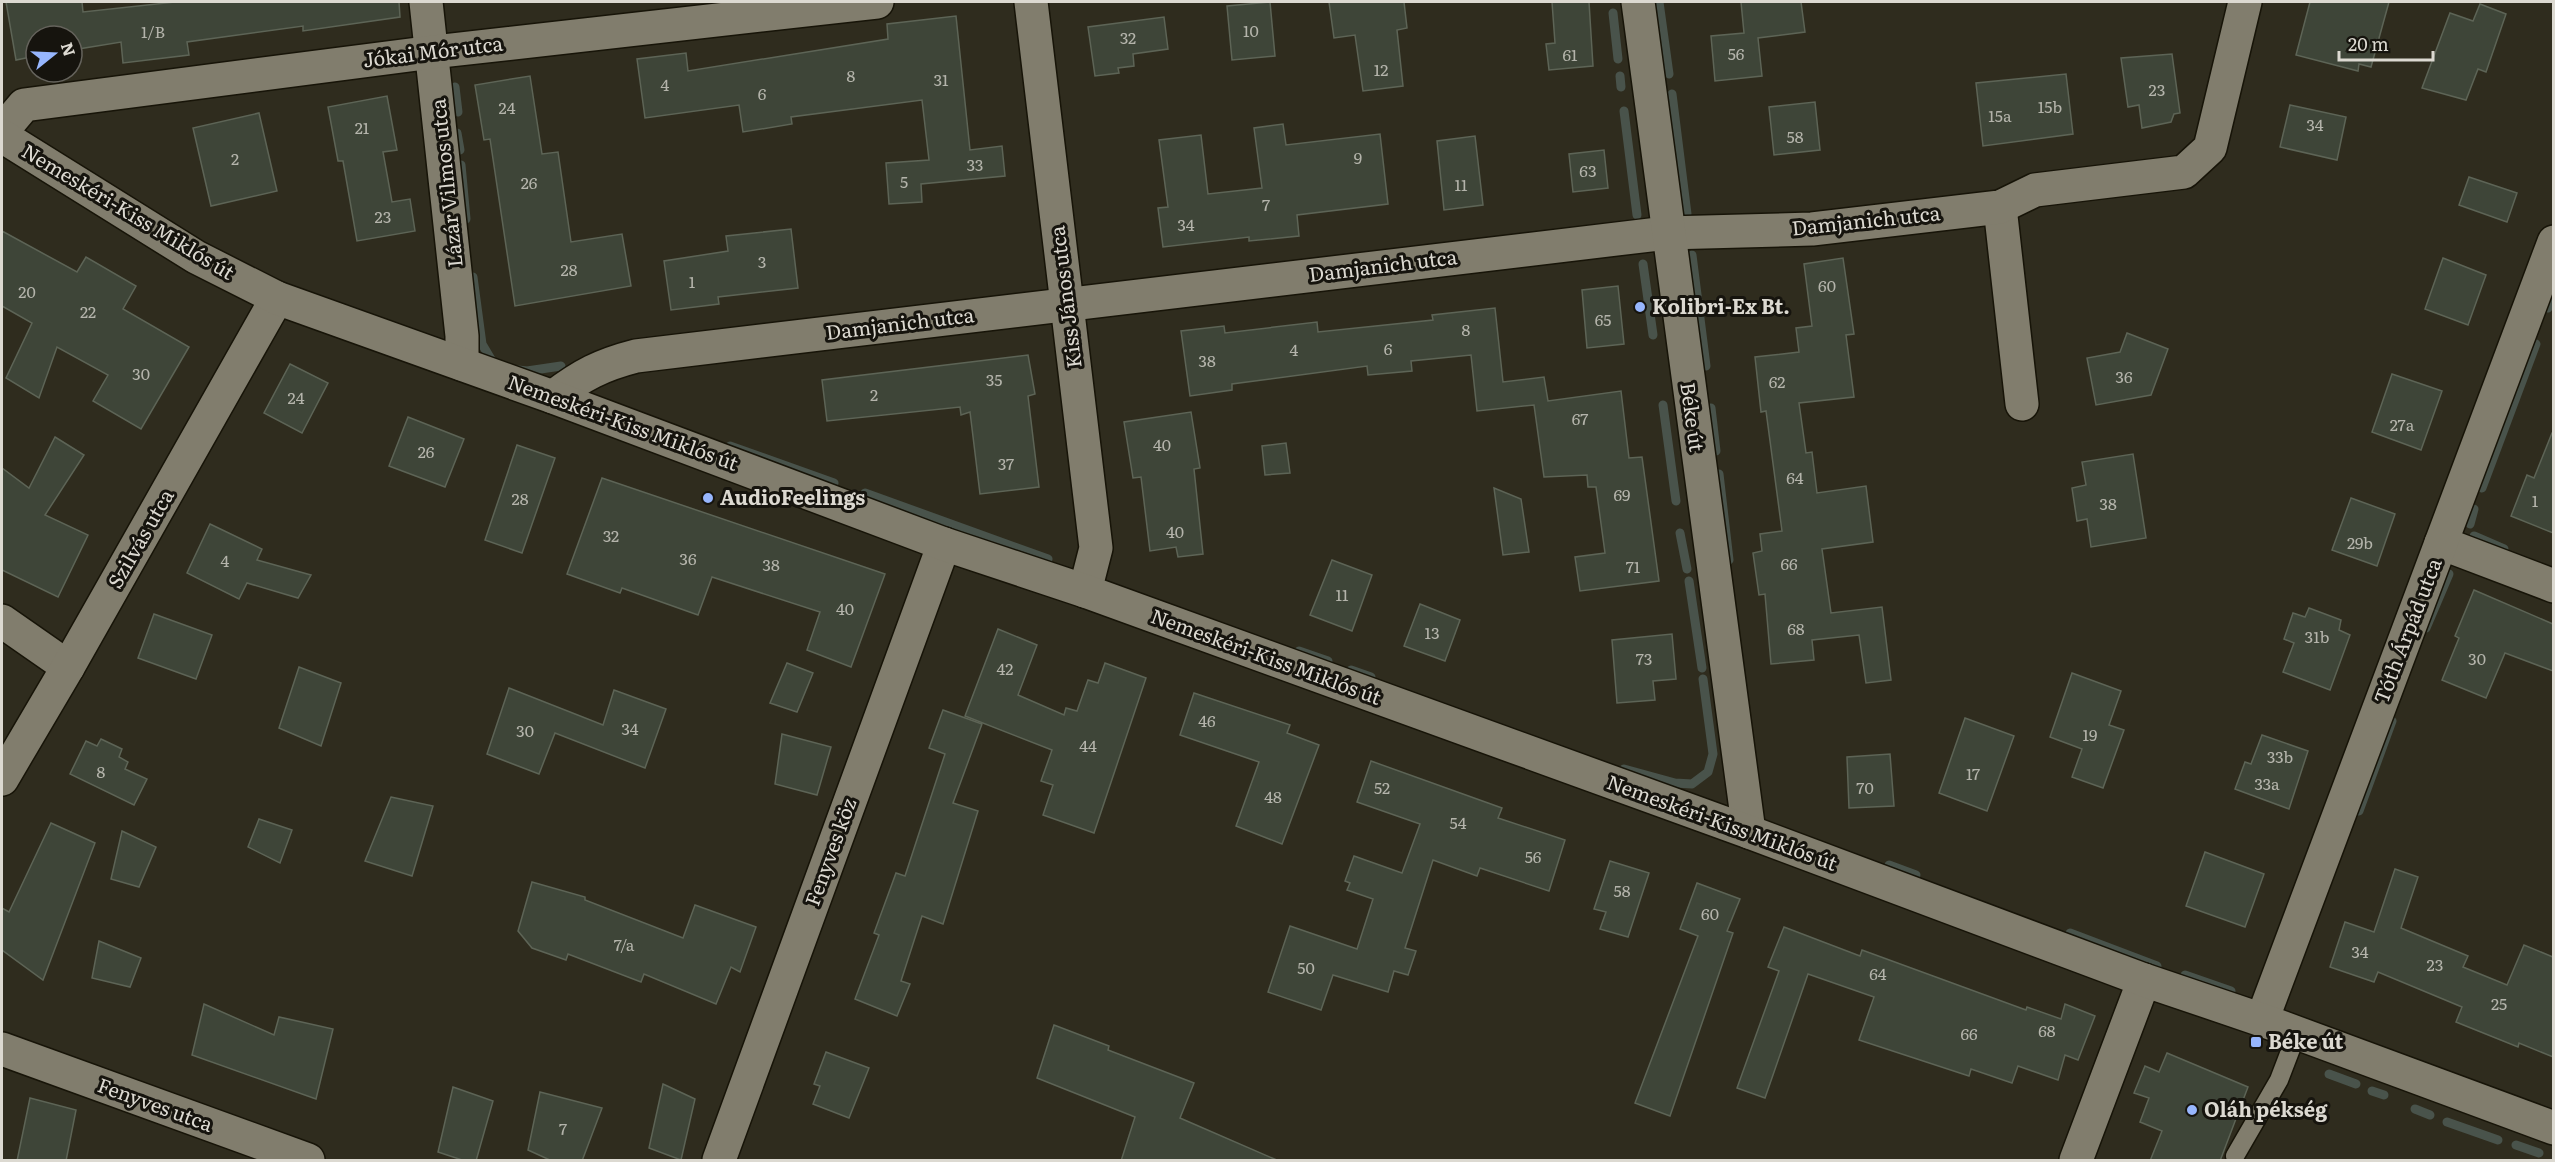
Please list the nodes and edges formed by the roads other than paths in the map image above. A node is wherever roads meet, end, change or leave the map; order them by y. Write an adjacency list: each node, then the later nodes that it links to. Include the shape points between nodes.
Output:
1 (426, 2): 6 (street, Lázár Vilmos utca)
2 (877, 2): 6 (street, Jókai Mór utca)
3 (1030, 2): 13 (street, Kiss János utca)
4 (1638, 2): 10 (street, Béke út)
5 (2245, 2): 9 (street, Damjanich utca, via 2210,148 2184,172 2036,190)
6 (433, 52): 7 (street, Jókai Mór utca, via 24,105); 14 (street, Lázár Vilmos utca)
7 (2, 131)
8 (2, 136): 12 (street, Nemeskéri-Kiss Miklós út, via 196,257)
9 (2000, 207): 10 (street, Damjanich utca, via 1812,229); 16 (street)
10 (1667, 233): 13 (street, Damjanich utca); 24 (street, Béke út)
11 (2553, 242): 17 (street, Tóth Árpád utca)
12 (277, 298): 14 (street, Nemeskéri-Kiss Miklós út); 22 (street, Szilvás utca)
13 (1067, 304): 15 (street, Damjanich utca, via 636,356 603,364); 20 (street, Kiss János utca, via 1096,548)
14 (462, 364): 15 (street, Nemeskéri-Kiss Miklós út)
15 (553, 397): 18 (street, Nemeskéri-Kiss Miklós út)
16 (2022, 404)
17 (2441, 543): 19 (street); 26 (street, Tóth Árpád utca)
18 (944, 544): 20 (street, Nemeskéri-Kiss Miklós út); 32 (street, Fenyves köz)
19 (2553, 586)
20 (1085, 591): 24 (street, Nemeskéri-Kiss Miklós út)
21 (2, 621): 22 (street)
22 (68, 667): 23 (street, Szilvás utca)
23 (2, 779)
24 (1749, 832): 25 (street, Nemeskéri-Kiss Miklós út)
25 (2144, 980): 26 (street, Nemeskéri-Kiss Miklós út); 33 (street)
26 (2262, 1020): 27 (street, Nemeskéri-Kiss Miklós út)
27 (2297, 1033): 29 (street, Nemeskéri-Kiss Miklós út); 30 (lane, via 2279,1080)
28 (2, 1048): 31 (street, Fenyves utca)
29 (2553, 1128)
30 (2235, 1156)
31 (308, 1161)
32 (719, 1161)
33 (2076, 1161)

